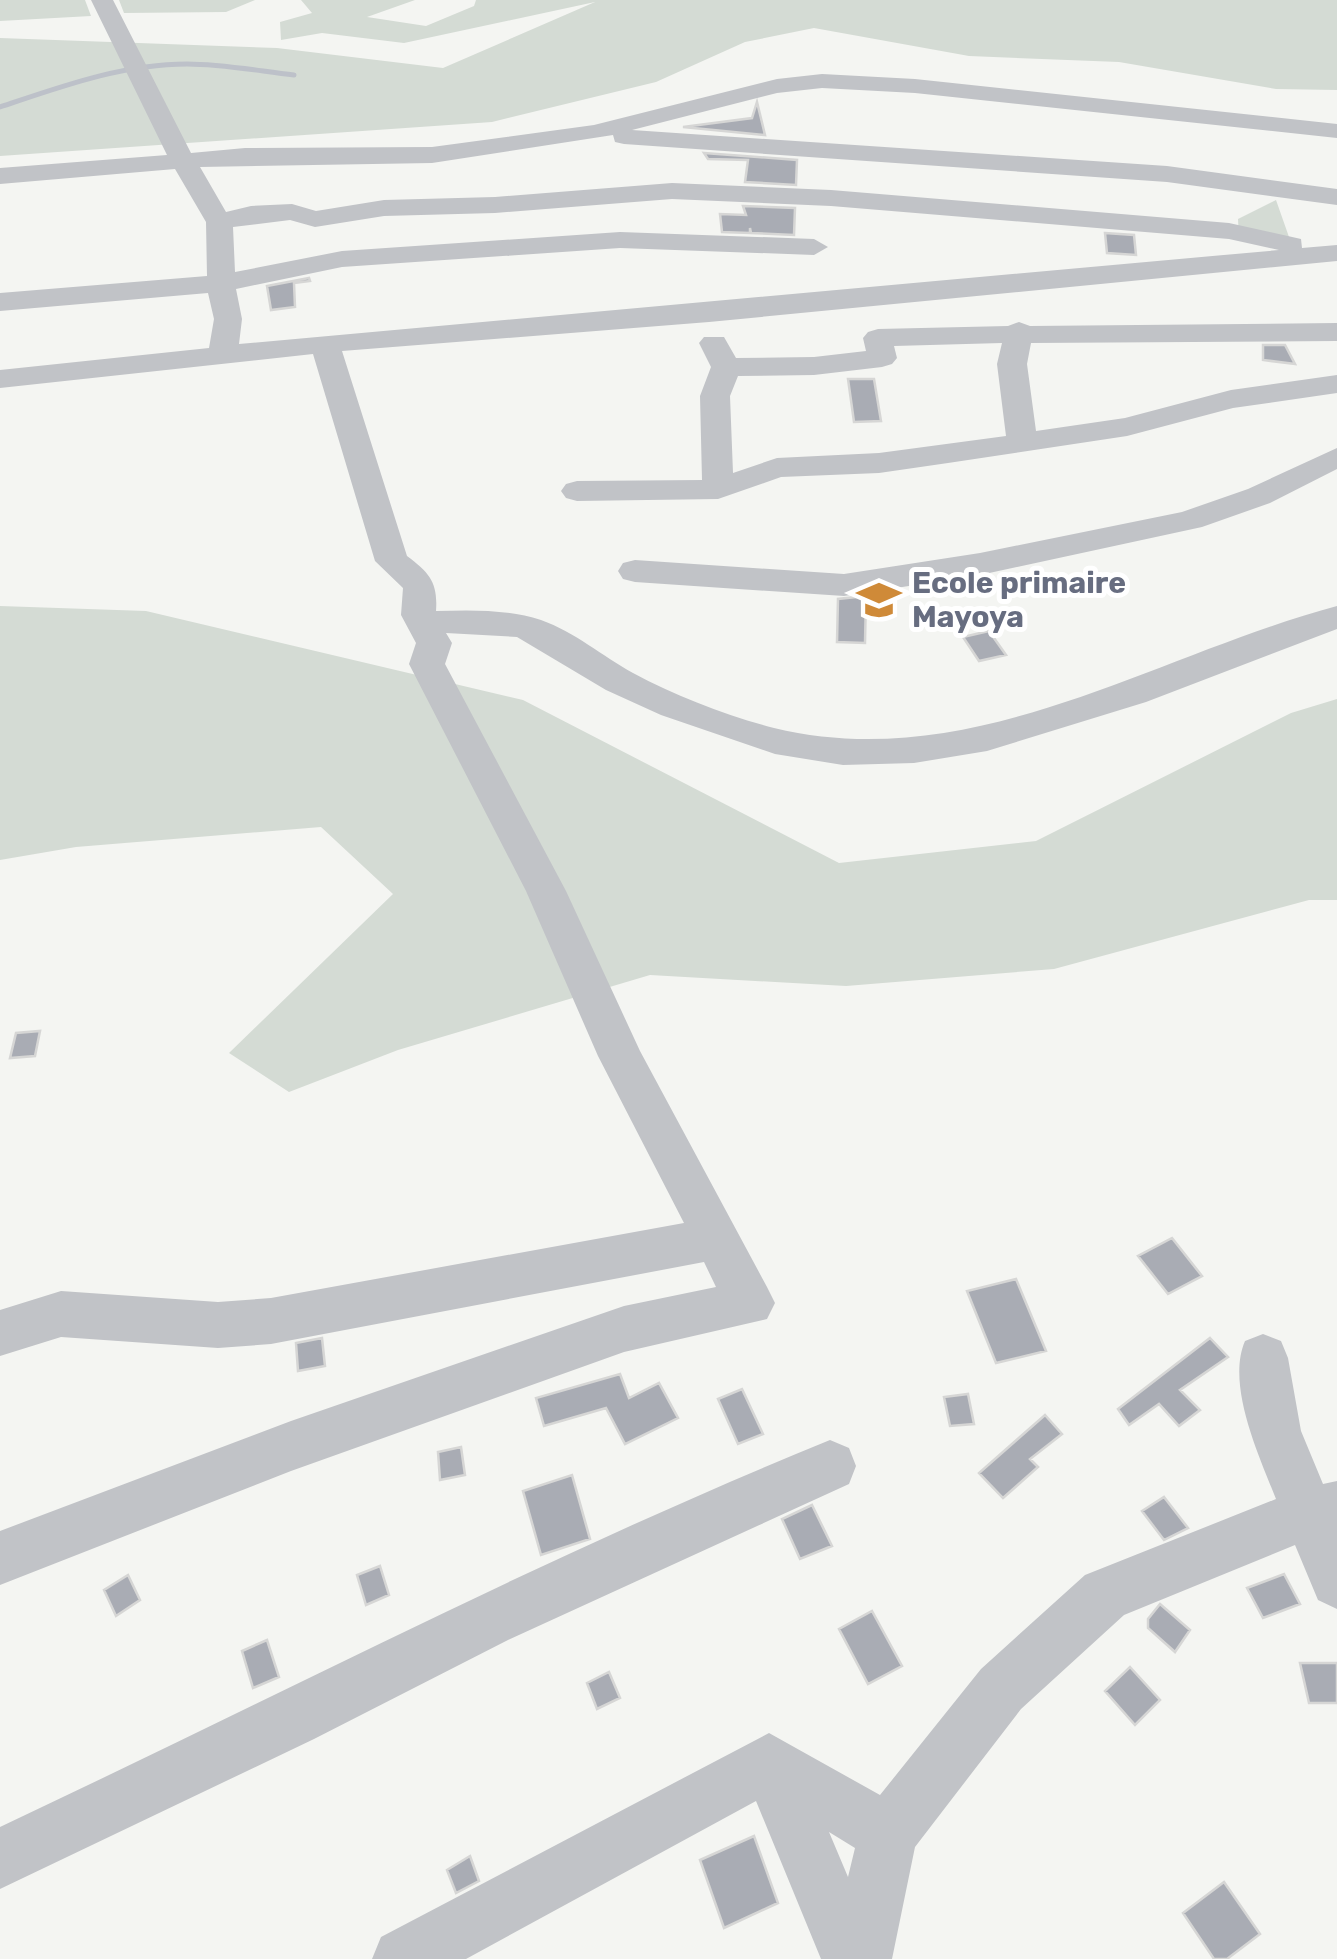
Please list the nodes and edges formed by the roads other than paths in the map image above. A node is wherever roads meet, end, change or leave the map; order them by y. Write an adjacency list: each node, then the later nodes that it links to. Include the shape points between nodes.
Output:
1 (102, 0): 5 (street)
2 (1125, 108): 3 (street); 4 (street, via 822,81); 7 (street, via 1148,130)
3 (1337, 130)
4 (594, 132): 5 (street, via 432,155); 6 (street)
5 (183, 160): 10 (street); 15 (street)
6 (994, 162): 7 (street, via 1000,142); 8 (street)
7 (1164, 165): 8 (street); 11 (street)
8 (1119, 171): 13 (street)
9 (658, 175): 13 (street, via 858,184)
10 (0, 176)
11 (1330, 192)
12 (816, 197): 13 (street); 15 (street, via 639,192 315,218 250,214); 16 (street)
13 (1088, 212): 14 (street); 18 (street, via 1284,241)
14 (1238, 219)
15 (219, 222): 19 (street)
16 (814, 247): 19 (street, via 620,240 342,259); 20 (street)
17 (1337, 253): 18 (street)
18 (1302, 255): 20 (street)
19 (223, 283): 21 (street); 26 (street)
20 (833, 300): 22 (street)
21 (0, 302)
22 (710, 314): 25 (street); 27 (street, via 710,335)
23 (1019, 332): 24 (street); 27 (street, via 878,338 882,358 834,365); 30 (street, via 1012,364)
24 (1337, 332)
25 (326, 344): 26 (street); 36 (street, via 392,561 420,588)
26 (224, 354): 28 (street)
27 (726, 367): 32 (street, via 715,396)
28 (0, 379)
29 (1337, 384): 30 (street)
30 (1022, 442): 32 (street, via 879,463 776,468)
31 (1337, 457): 34 (street, via 1259,496 1190,520 980,564 844,585)
32 (718, 489): 33 (street)
33 (577, 491)
34 (635, 571)
35 (1337, 616): 36 (street, via 1214,665 1014,729 925,750 837,752 776,741 623,684 532,630 491,620)
36 (422, 623): 37 (street, via 434,643 427,664)
37 (716, 1239): 38 (street, via 237,1325 62,1314); 42 (street, via 750,1303 624,1329 290,1446)
38 (0, 1333)
39 (1263, 1358): 41 (street, via 1275,1432)
40 (830, 1466): 46 (street, via 488,1620)
41 (1322, 1511): 43 (street); 45 (street, via 1105,1595 1001,1689)
42 (0, 1558)
43 (1337, 1581)
44 (768, 1762): 45 (street); 47 (street); 48 (street)
45 (888, 1834): 49 (street)
46 (0, 1859)
47 (402, 1959)
48 (852, 1959)
49 (860, 1959)

